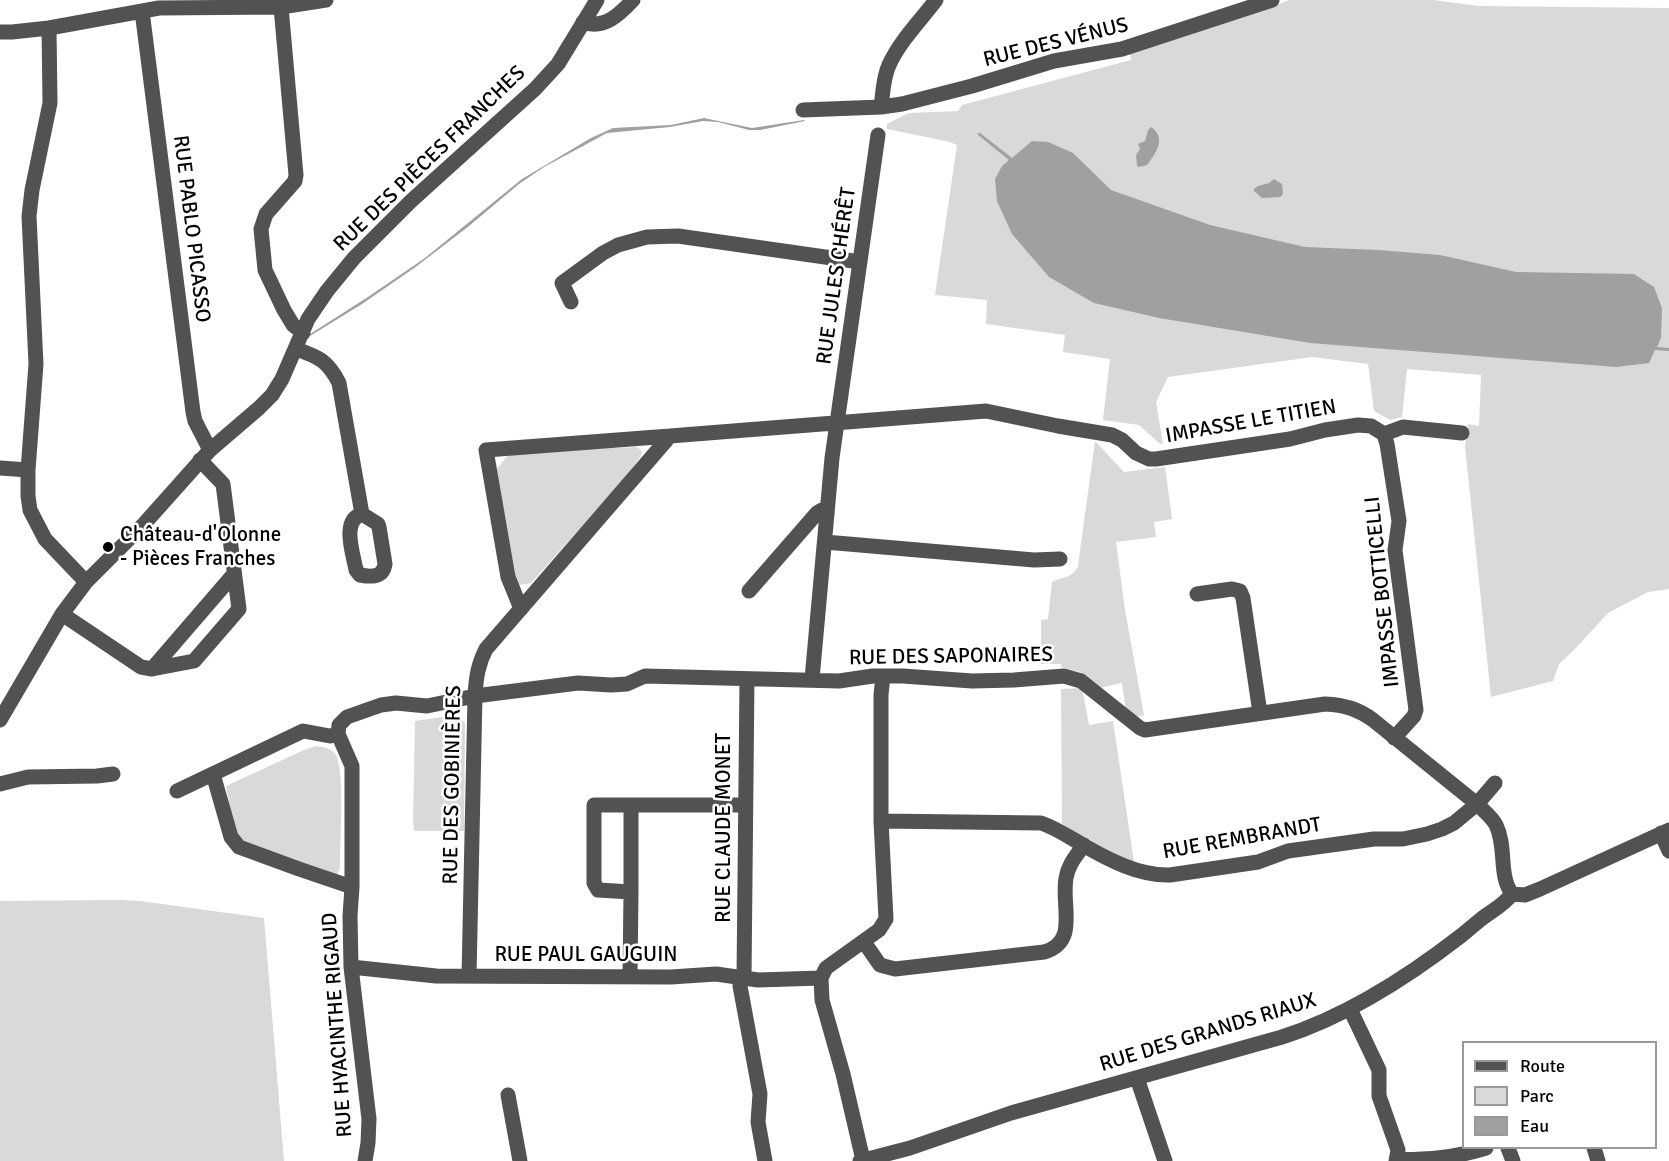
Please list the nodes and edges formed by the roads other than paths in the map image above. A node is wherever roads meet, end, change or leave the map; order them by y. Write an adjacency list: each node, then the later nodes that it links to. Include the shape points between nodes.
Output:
1 (326, 0): 6 (street)
2 (597, 0): 8 (street, RUE DES PIÈCES FRANCHES)
3 (633, 0): 8 (street, via 614,18 600,24)
4 (936, 0): 11 (street, via 888,66)
5 (1272, 0): 11 (street, RUE DES VÉNUS, via 1122,49 1054,61 972,86)
6 (281, 7): 7 (street, via 172,6); 16 (street, via 296,175 266,214 261,229 269,280 293,325)
7 (142, 11): 9 (street); 22 (street, RUE PABLO PICASSO, via 193,412)
8 (583, 22): 16 (street, RUE DES PIÈCES FRANCHES, via 558,64 535,89 354,258 327,291)
9 (49, 28): 10 (street); 24 (street, via 50,103 28,216 36,364)
10 (0, 32)
11 (881, 107): 12 (street, RUE DES VÉNUS)
12 (803, 110)
13 (878, 135): 14 (street, RUE JULES CHÉRÊT)
14 (860, 262): 15 (street, via 678,236 647,237 603,253 562,283); 18 (street, RUE JULES CHÉRÊT)
15 (571, 302)
16 (303, 333): 17 (street, RUE DES PIÈCES FRANCHES)
17 (296, 349): 22 (street, RUE DES PIÈCES FRANCHES, via 272,395); 26 (street, via 325,362 339,383)
18 (837, 422): 20 (street, IMPASSE LE TITIEN, via 993,411 1112,435 1149,459 1358,425 1371,426); 21 (street); 25 (street, RUE JULES CHÉRÊT)
19 (1462, 433): 20 (street, IMPASSE LE TITIEN, via 1403,427)
20 (1384, 434): 43 (street, IMPASSE BOTTICELLI, via 1399,521 1395,550 1416,710)
21 (670, 436): 33 (street, RUE DES GOBINIÈRES); 33 (street, via 486,450 508,577)
22 (205, 455): 29 (street, RUE PABLO PICASSO, via 224,484); 30 (street, RUE DES PIÈCES FRANCHES)
23 (0, 468): 24 (street)
24 (28, 470): 30 (street, via 28,496 34,520 45,539)
25 (827, 510): 27 (street, RUE JULES CHÉRÊT); 31 (street, via 817,513)
26 (362, 514)
27 (825, 542): 28 (street, via 1034,561); 38 (street, RUE JULES CHÉRÊT)
28 (1060, 559)
29 (234, 574): 35 (street); 35 (street, RUE PABLO PICASSO, via 239,609 194,661)
30 (86, 582): 34 (street, RUE DES PIÈCES FRANCHES)
31 (749, 591)
32 (1197, 594): 40 (street, via 1232,589 1240,591 1244,598)
33 (520, 609): 39 (street, RUE DES GOBINIÈRES, via 480,660)
34 (62, 614): 35 (street, via 141,667); 41 (street, RUE DES PIÈCES FRANCHES)
35 (152, 669)
36 (883, 676): 38 (street, RUE DES SAPONAIRES, via 839,681); 40 (street, RUE DES SAPONAIRES, via 972,681 1074,678 1145,730); 52 (street)
37 (747, 679): 38 (street, RUE DES SAPONAIRES); 39 (street, RUE DES SAPONAIRES, via 645,676 627,684 578,683); 51 (street, RUE CLAUDE MONET)
38 (812, 679)
39 (475, 696): 42 (street, via 427,706 381,705 347,717 339,725); 61 (street, RUE DES GOBINIÈRES)
40 (1260, 712): 43 (street, RUE DES SAPONAIRES, via 1340,705 1363,713)
41 (0, 720)
42 (338, 734): 45 (street, via 303,731); 56 (street, RUE HYACINTHE RIGAUD, via 352,766)
43 (1394, 738): 49 (street, RUE DES SAPONAIRES)
44 (113, 774): 47 (street, via 28,777)
45 (213, 774): 48 (street); 56 (street, RUE HYACINTHE RIGAUD, via 231,837 239,847)
46 (1495, 783): 49 (street, RUE REMBRANDT)
47 (0, 784)
48 (177, 791)
49 (1478, 804): 54 (street, RUE REMBRANDT, via 1454,823 1415,837 1297,850 1258,862 1170,875 1157,876 1132,869); 58 (street, RUE DES SAPONAIRES, via 1498,830 1506,883)
50 (631, 805): 51 (street); 57 (street); 57 (street, via 594,804 594,883 598,890)
51 (746, 806): 63 (street, RUE CLAUDE MONET)
52 (881, 821): 54 (street, RUE REMBRANDT, via 1041,824); 59 (street, via 886,919)
53 (1665, 831): 55 (street); 58 (street, RUE DES GRANDS RIAUX, via 1540,889 1525,895)
54 (1084, 845): 59 (street, via 1068,871 1066,930 1053,949 895,969 880,965)
55 (1669, 850)
56 (352, 887): 60 (street, RUE HYACINTHE RIGAUD)
57 (631, 892): 62 (street)
58 (1512, 894): 65 (street, RUE DES GRANDS RIAUX, via 1464,934)
59 (864, 942): 64 (street, via 835,960)
60 (351, 967): 61 (street, RUE PAUL GAUGUIN); 70 (street, RUE HYACINTHE RIGAUD, via 369,1119)
61 (469, 976): 62 (street, RUE PAUL GAUGUIN)
62 (630, 976): 63 (street, RUE PAUL GAUGUIN, via 716,974)
63 (742, 978): 64 (street, RUE PAUL GAUGUIN); 72 (street, RUE CLAUDE MONET, via 740,986 760,1094 758,1122)
64 (821, 978): 73 (street, via 822,1000)
65 (1350, 1009): 66 (street, RUE DES GRANDS RIAUX, via 1282,1037); 69 (street, via 1378,1066 1381,1103 1398,1150)
66 (1137, 1078): 73 (street, RUE DES GRANDS RIAUX); 74 (street)
67 (508, 1095): 71 (street)
68 (1482, 1149): 69 (street, via 1452,1156)
69 (1396, 1160)
70 (365, 1161)
71 (520, 1161)
72 (765, 1161)
73 (862, 1161)
74 (1165, 1161)

